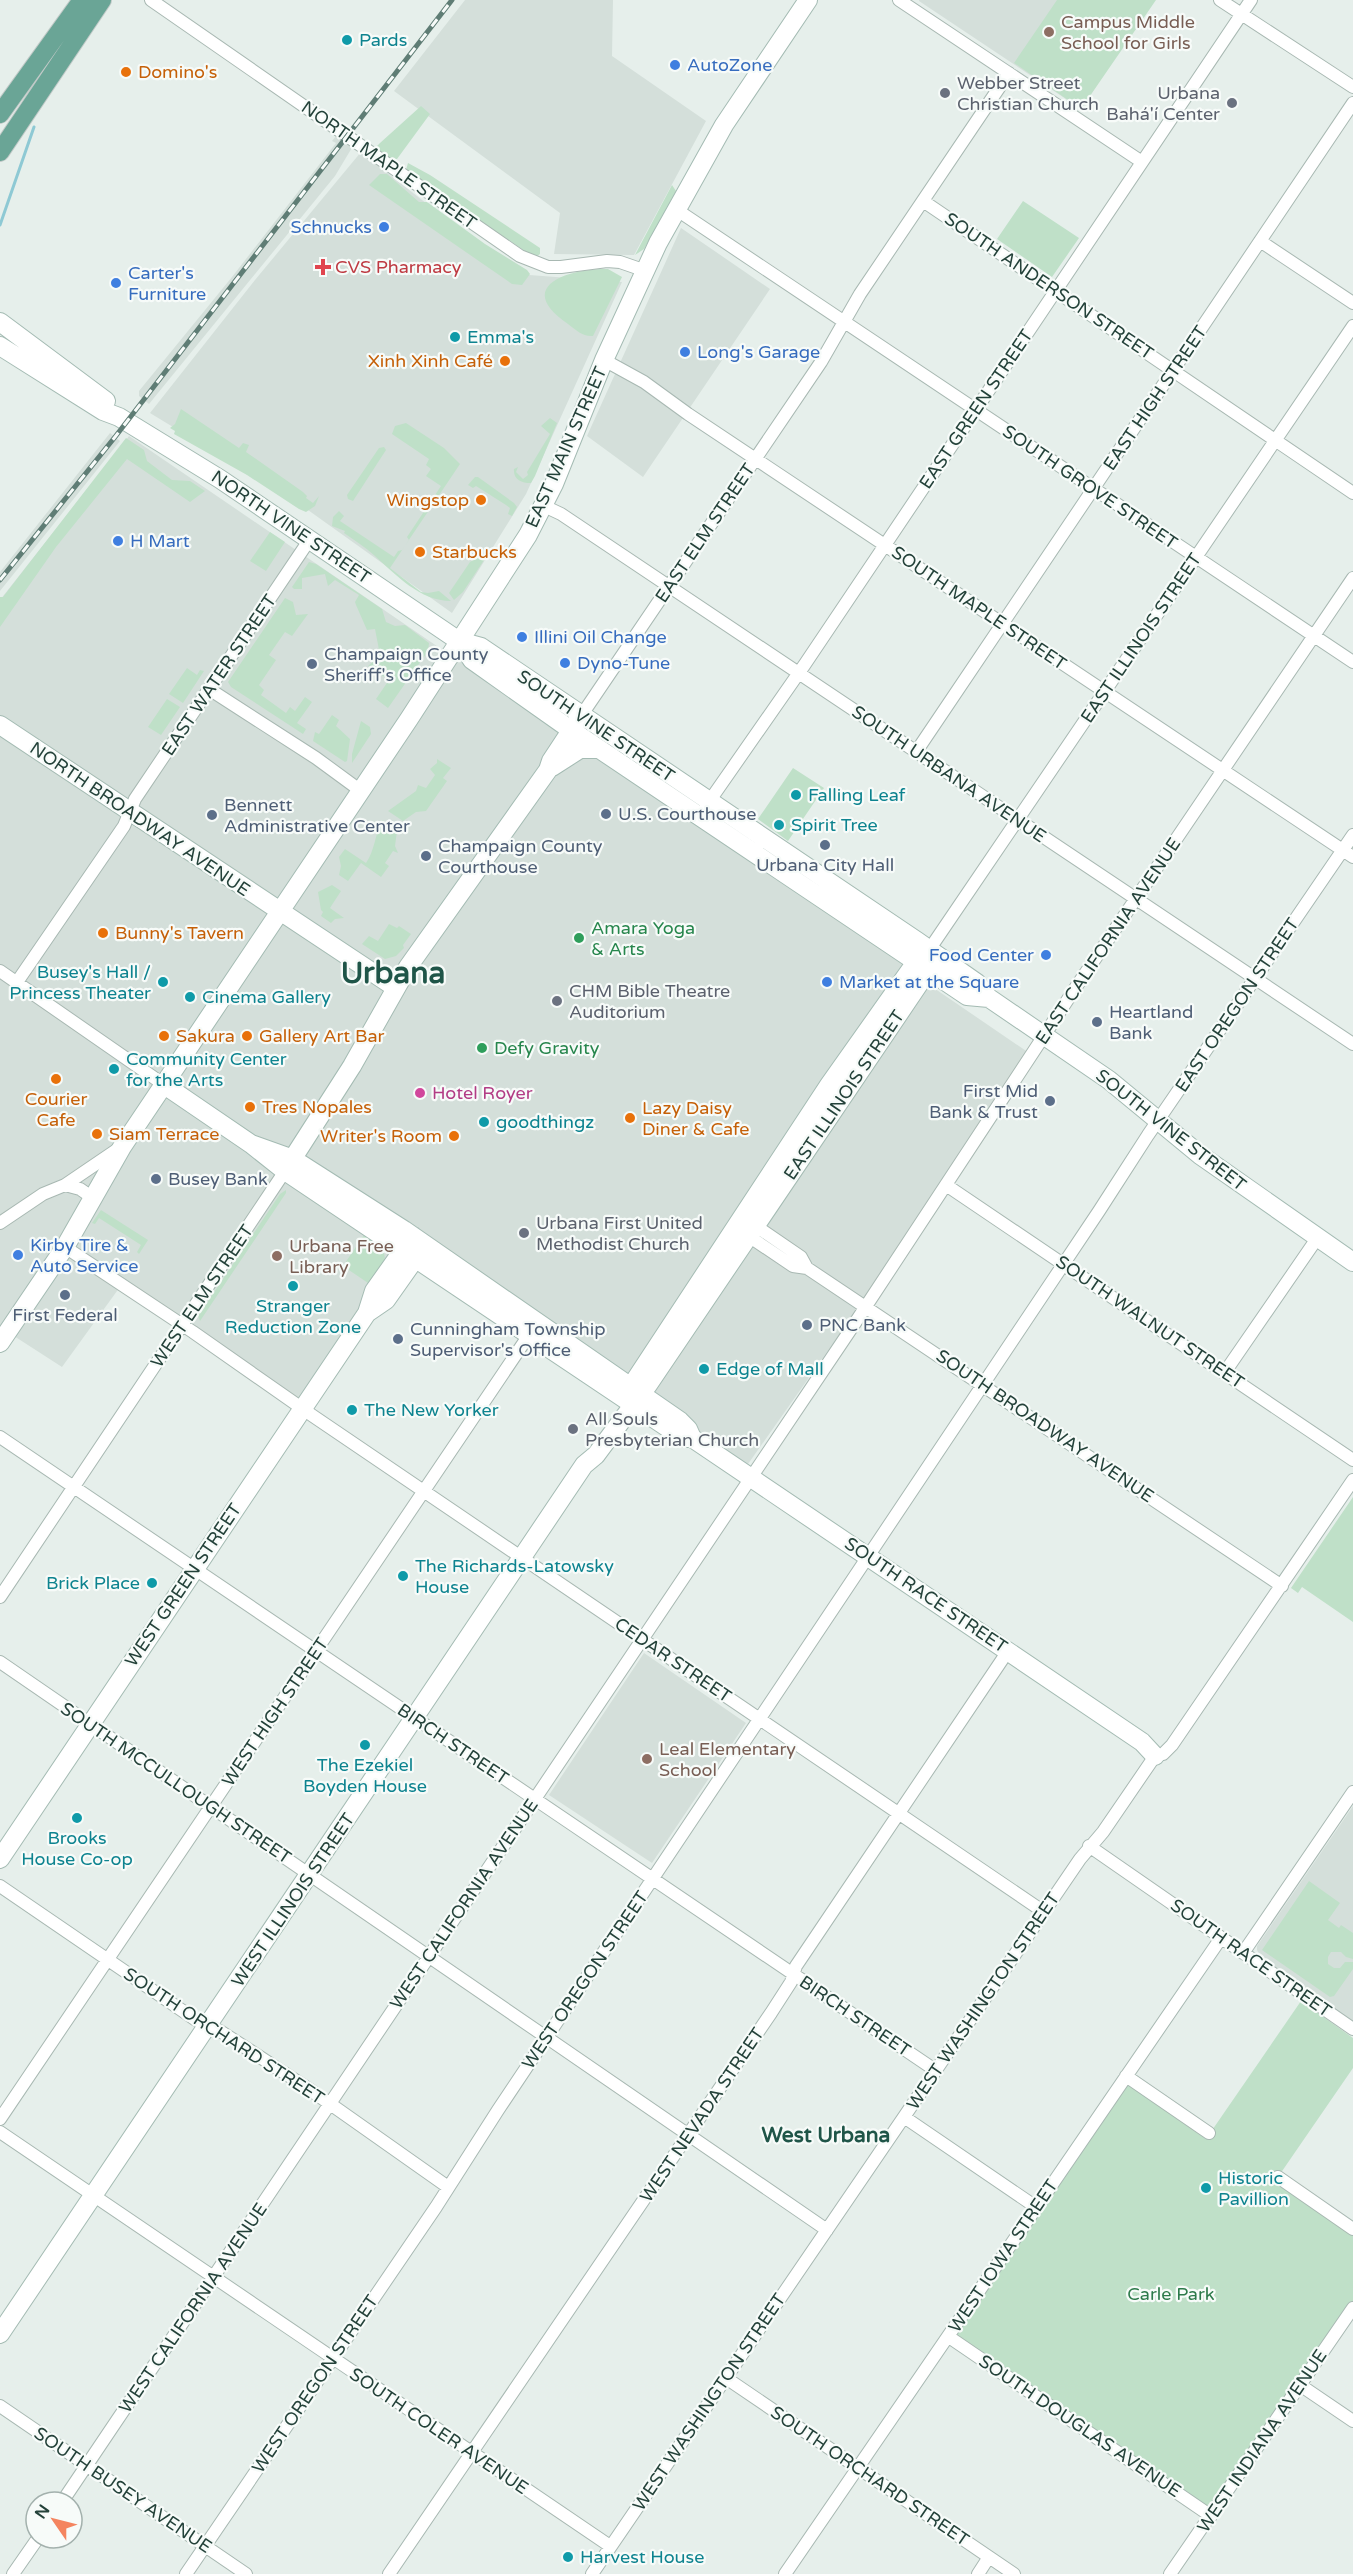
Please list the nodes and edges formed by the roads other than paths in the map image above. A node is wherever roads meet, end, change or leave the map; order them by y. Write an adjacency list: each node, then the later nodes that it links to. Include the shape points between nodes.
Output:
1 (82, 0): 12 (main road)
2 (102, 0): 13 (main road)
3 (151, 0): 18 (street, NORTH MAPLE STREET, via 520,256 548,267 607,261)
4 (808, 0): 16 (street, EAST MAIN STREET, via 729,117)
5 (899, 0): 9 (street)
6 (1220, 0): 8 (street)
7 (1251, 0): 8 (street, EAST GREEN STREET)
8 (1242, 14): 10 (street); 14 (street, EAST GREEN STREET)
9 (1009, 73): 14 (street); 15 (street, EAST ELM STREET)
10 (1353, 87)
11 (1353, 103): 17 (street, EAST HIGH STREET)
12 (0, 114)
13 (0, 152)
14 (1142, 162): 19 (street, EAST GREEN STREET)
15 (923, 201): 19 (street, SOUTH ANDERSON STREET); 22 (street, EAST ELM STREET)
16 (677, 210): 18 (street, EAST MAIN STREET); 22 (street, SOUTH GROVE STREET)
17 (1260, 241): 20 (street); 26 (street, EAST HIGH STREET)
18 (646, 272): 25 (street, EAST MAIN STREET)
19 (1055, 292): 26 (street, SOUTH ANDERSON STREET); 27 (street, EAST GREEN STREET)
20 (1353, 303)
21 (0, 322): 28 (street, NORTH VINE STREET, via 105,399)
22 (845, 322): 27 (street, SOUTH GROVE STREET); 30 (street, EAST ELM STREET)
23 (1353, 326): 29 (street, EAST ILLINOIS STREET)
24 (0, 346): 28 (street, NORTH VINE STREET, via 103,411)
25 (604, 360): 30 (street, SOUTH MAPLE STREET); 33 (street, EAST MAIN STREET)
26 (1174, 371): 29 (street, SOUTH ANDERSON STREET); 31 (street, EAST HIGH STREET)
27 (975, 411): 31 (street, SOUTH GROVE STREET); 35 (street, EAST GREEN STREET)
28 (119, 417): 34 (street, NORTH VINE STREET)
29 (1276, 440): 32 (street, SOUTH ANDERSON STREET); 36 (street, EAST ILLINOIS STREET)
30 (756, 457): 35 (street, SOUTH MAPLE STREET); 38 (street, EAST ELM STREET)
31 (1093, 489): 36 (street, SOUTH GROVE STREET); 39 (street, EAST HIGH STREET)
32 (1353, 494)
33 (544, 506): 38 (street, SOUTH URBANA AVENUE); 41 (street, EAST MAIN STREET)
34 (310, 538): 41 (street, NORTH VINE STREET); 44 (street, EAST WATER STREET)
35 (885, 544): 39 (street, SOUTH MAPLE STREET); 43 (street, EAST GREEN STREET)
36 (1196, 557): 40 (street, SOUTH GROVE STREET); 45 (street, EAST ILLINOIS STREET)
37 (1353, 578): 40 (street, EAST CALIFORNIA AVENUE)
38 (669, 586): 43 (street, SOUTH URBANA AVENUE); 46 (street, EAST ELM STREET)
39 (1002, 624): 45 (street, SOUTH MAPLE STREET); 49 (street, EAST HIGH STREET)
40 (1314, 637): 42 (street, SOUTH GROVE STREET); 51 (street, EAST CALIFORNIA AVENUE)
41 (459, 642): 46 (street, SOUTH VINE STREET, via 472,660); 52 (street, EAST MAIN STREET)
42 (1353, 662)
43 (799, 672): 49 (street, SOUTH URBANA AVENUE); 53 (street, EAST GREEN STREET)
44 (209, 688): 52 (street); 54 (street, EAST WATER STREET)
45 (1105, 692): 51 (street, SOUTH MAPLE STREET); 55 (street, EAST ILLINOIS STREET)
46 (576, 723): 48 (street, SOUTH VINE STREET); 50 (street, EAST ELM STREET); 53 (street, SOUTH VINE STREET)
47 (0, 725): 54 (street, NORTH BROADWAY AVENUE)
48 (599, 748): 50 (street, via 576,751); 53 (street, SOUTH VINE STREET)
49 (916, 752): 55 (street, SOUTH URBANA AVENUE)
50 (548, 770): 64 (street, EAST ELM STREET)
51 (1223, 771): 57 (street, SOUTH MAPLE STREET); 58 (street, EAST CALIFORNIA AVENUE)
52 (361, 791): 59 (street, EAST MAIN STREET)
53 (704, 809): 60 (street, SOUTH VINE STREET)
54 (130, 812): 59 (street, NORTH BROADWAY AVENUE); 63 (street, EAST WATER STREET)
55 (1019, 819): 58 (street, SOUTH URBANA AVENUE); 60 (street, EAST ILLINOIS STREET)
56 (1353, 835): 57 (street, EAST OREGON STREET)
57 (1348, 854): 62 (street, EAST OREGON STREET)
58 (1136, 900): 62 (street, SOUTH URBANA AVENUE); 65 (street, EAST CALIFORNIA AVENUE)
59 (281, 911): 64 (street); 67 (street, EAST MAIN STREET)
60 (924, 961): 65 (street, SOUTH VINE STREET, via 967,996 988,998); 75 (street, EAST ILLINOIS STREET)
61 (0, 971): 63 (street, SOUTH RACE STREET)
62 (1255, 979): 66 (street, SOUTH URBANA AVENUE); 68 (street, EAST OREGON STREET)
63 (17, 982): 67 (street, SOUTH RACE STREET)
64 (396, 988): 70 (street, WEST ELM STREET)
65 (1044, 1035): 68 (street, SOUTH VINE STREET); 72 (street, EAST CALIFORNIA AVENUE)
66 (1353, 1044)
67 (163, 1084): 69 (street, EAST MAIN STREET); 70 (street, SOUTH RACE STREET)
68 (1159, 1120): 76 (street, SOUTH VINE STREET, via 1200,1155); 80 (street, EAST OREGON STREET)
69 (122, 1147): 71 (street); 73 (street, EAST MAIN STREET)
70 (289, 1165): 77 (street, SOUTH RACE STREET); 82 (street, WEST ELM STREET)
71 (64, 1185): 73 (street); 74 (street)
72 (946, 1185): 80 (street, SOUTH WALNUT STREET); 81 (street, EAST CALIFORNIA AVENUE)
73 (93, 1198): 78 (street, EAST MAIN STREET)
74 (0, 1223)
75 (745, 1226): 81 (street, SOUTH BROADWAY AVENUE, via 793,1266 807,1268); 87 (street, WEST ILLINOIS STREET)
76 (1318, 1237): 79 (street, SOUTH VINE STREET); 85 (street)
77 (415, 1247): 83 (street, SOUTH RACE STREET); 87 (street, SOUTH RACE STREET); 88 (street, WEST GREEN STREET, via 386,1300 368,1313)
78 (65, 1248): 82 (street, CEDAR STREET); 84 (street, EAST MAIN STREET)
79 (1353, 1262)
80 (1063, 1264): 85 (street, SOUTH WALNUT STREET); 86 (street, EAST OREGON STREET)
81 (866, 1307): 86 (street, SOUTH BROADWAY AVENUE); 91 (street, WEST CALIFORNIA AVENUE)
82 (182, 1325): 88 (street, CEDAR STREET); 93 (street, WEST ELM STREET)
83 (530, 1335): 87 (street, SOUTH RACE STREET); 94 (street, WEST HIGH STREET)
84 (0, 1343)
85 (1225, 1372): 90 (street, SOUTH WALNUT STREET)
86 (983, 1385): 95 (street, WEST OREGON STREET); 98 (street, SOUTH BROADWAY AVENUE)
87 (632, 1396): 91 (street, SOUTH RACE STREET, via 683,1438 692,1438); 96 (street, WEST ILLINOIS STREET, via 588,1450 584,1465)
88 (302, 1408): 94 (street, CEDAR STREET); 97 (street, WEST GREEN STREET)
89 (0, 1437): 93 (street, BIRCH STREET)
90 (1353, 1460)
91 (752, 1476): 95 (street, SOUTH RACE STREET); 100 (street, WEST CALIFORNIA AVENUE)
92 (1353, 1480): 98 (street, WEST WASHINGTON STREET)
93 (74, 1487): 97 (street, BIRCH STREET); 99 (street, WEST ELM STREET)
94 (423, 1490): 96 (street, CEDAR STREET); 101 (street, WEST HIGH STREET)
95 (868, 1556): 102 (street, SOUTH RACE STREET); 105 (street, WEST OREGON STREET)
96 (523, 1558): 100 (street, CEDAR STREET); 104 (street, WEST ILLINOIS STREET)
97 (195, 1568): 101 (street, BIRCH STREET); 106 (street, WEST GREEN STREET)
98 (1282, 1586): 107 (street, WEST WASHINGTON STREET, via 1172,1745)
99 (0, 1597)
100 (641, 1639): 105 (street, CEDAR STREET); 109 (street, WEST CALIFORNIA AVENUE)
101 (316, 1650): 104 (street, BIRCH STREET); 110 (street, WEST HIGH STREET)
102 (1008, 1651): 107 (street, SOUTH RACE STREET, via 1142,1742); 111 (street, WEST NEVADA STREET)
103 (0, 1662): 106 (street, SOUTH MCCULLOUGH STREET)
104 (415, 1718): 109 (street, BIRCH STREET); 114 (street, WEST ILLINOIS STREET)
105 (759, 1719): 111 (street, CEDAR STREET); 115 (street, WEST OREGON STREET)
106 (90, 1724): 110 (street, SOUTH MCCULLOUGH STREET); 113 (street, WEST GREEN STREET)
107 (1155, 1756): 112 (street, WEST WASHINGTON STREET, via 1103,1832)
108 (1353, 1792): 119 (street)
109 (535, 1799): 115 (street, BIRCH STREET); 120 (street, WEST CALIFORNIA AVENUE)
110 (212, 1806): 114 (street, SOUTH MCCULLOUGH STREET); 121 (street, WEST HIGH STREET)
111 (898, 1813): 117 (street, CEDAR STREET); 122 (street, WEST NEVADA STREET)
112 (1089, 1846): 117 (street, WEST WASHINGTON STREET); 118 (street, SOUTH RACE STREET)
113 (0, 1859)
114 (310, 1875): 120 (street, SOUTH MCCULLOUGH STREET); 123 (street, WEST ILLINOIS STREET)
115 (653, 1879): 122 (street, BIRCH STREET); 125 (street, WEST OREGON STREET)
116 (0, 1886): 121 (street, SOUTH ORCHARD STREET)
117 (1044, 1912): 126 (street, WEST WASHINGTON STREET)
118 (1221, 1938): 119 (street, SOUTH RACE STREET); 127 (street, WEST IOWA STREET)
119 (1243, 1953): 124 (street, SOUTH RACE STREET)
120 (429, 1956): 125 (street, SOUTH MCCULLOUGH STREET); 128 (street, WEST CALIFORNIA AVENUE)
121 (107, 1960): 123 (street, SOUTH ORCHARD STREET); 130 (street, WEST HIGH STREET)
122 (794, 1974): 126 (street, BIRCH STREET); 133 (street, WEST NEVADA STREET)
123 (208, 2026): 128 (street, SOUTH ORCHARD STREET); 136 (street, WEST ILLINOIS STREET)
124 (1353, 2029)
125 (547, 2038): 133 (street, SOUTH MCCULLOUGH STREET); 135 (street, WEST OREGON STREET)
126 (936, 2070): 129 (street, WEST WASHINGTON STREET)
127 (1126, 2076): 132 (street); 137 (street, WEST IOWA STREET)
128 (330, 2104): 135 (street, SOUTH ORCHARD STREET); 140 (street, WEST CALIFORNIA AVENUE)
129 (904, 2117): 137 (street); 139 (street, WEST WASHINGTON STREET)
130 (0, 2119)
131 (0, 2132): 136 (street, SOUTH COLER AVENUE)
132 (1209, 2133)
133 (689, 2135): 139 (street, SOUTH MCCULLOUGH STREET); 149 (street, WEST NEVADA STREET)
134 (1278, 2177): 138 (street)
135 (448, 2187): 144 (street, WEST OREGON STREET)
136 (93, 2196): 140 (street, SOUTH COLER AVENUE); 142 (street, WEST ILLINOIS STREET)
137 (1036, 2207): 143 (street, WEST IOWA STREET)
138 (1353, 2229)
139 (827, 2230): 145 (street, WEST WASHINGTON STREET)
140 (214, 2278): 144 (street, SOUTH COLER AVENUE); 150 (street, WEST CALIFORNIA AVENUE)
141 (1353, 2308): 146 (street, WEST INDIANA AVENUE)
142 (0, 2334)
143 (949, 2337): 151 (street, WEST IOWA STREET); 153 (street, SOUTH DOUGLAS AVENUE)
144 (333, 2358): 149 (street, SOUTH COLER AVENUE); 154 (street, WEST OREGON STREET)
145 (726, 2378): 151 (street, SOUTH ORCHARD STREET); 155 (street, WEST WASHINGTON STREET)
146 (1300, 2385): 148 (street); 153 (street, WEST INDIANA AVENUE)
147 (0, 2406): 150 (street, SOUTH BUSEY AVENUE)
148 (1353, 2421)
149 (471, 2453): 155 (street, SOUTH COLER AVENUE); 161 (street, WEST NEVADA STREET)
150 (87, 2466): 152 (street, WEST CALIFORNIA AVENUE); 154 (street, SOUTH BUSEY AVENUE)
151 (858, 2469): 157 (street, SOUTH ORCHARD STREET); 163 (street, WEST IOWA STREET)
152 (70, 2490)
153 (1211, 2516): 166 (street, WEST INDIANA AVENUE)
154 (205, 2546): 159 (street, WEST OREGON STREET); 160 (street, SOUTH BUSEY AVENUE)
155 (610, 2546): 162 (street, WEST WASHINGTON STREET)
156 (30, 2550): 158 (street)
157 (989, 2557): 164 (street); 165 (street, SOUTH ORCHARD STREET)
158 (13, 2574)
159 (186, 2574)
160 (246, 2574)
161 (389, 2574)
162 (592, 2574)
163 (785, 2574)
164 (978, 2574)
165 (1014, 2574)
166 (1170, 2574)

